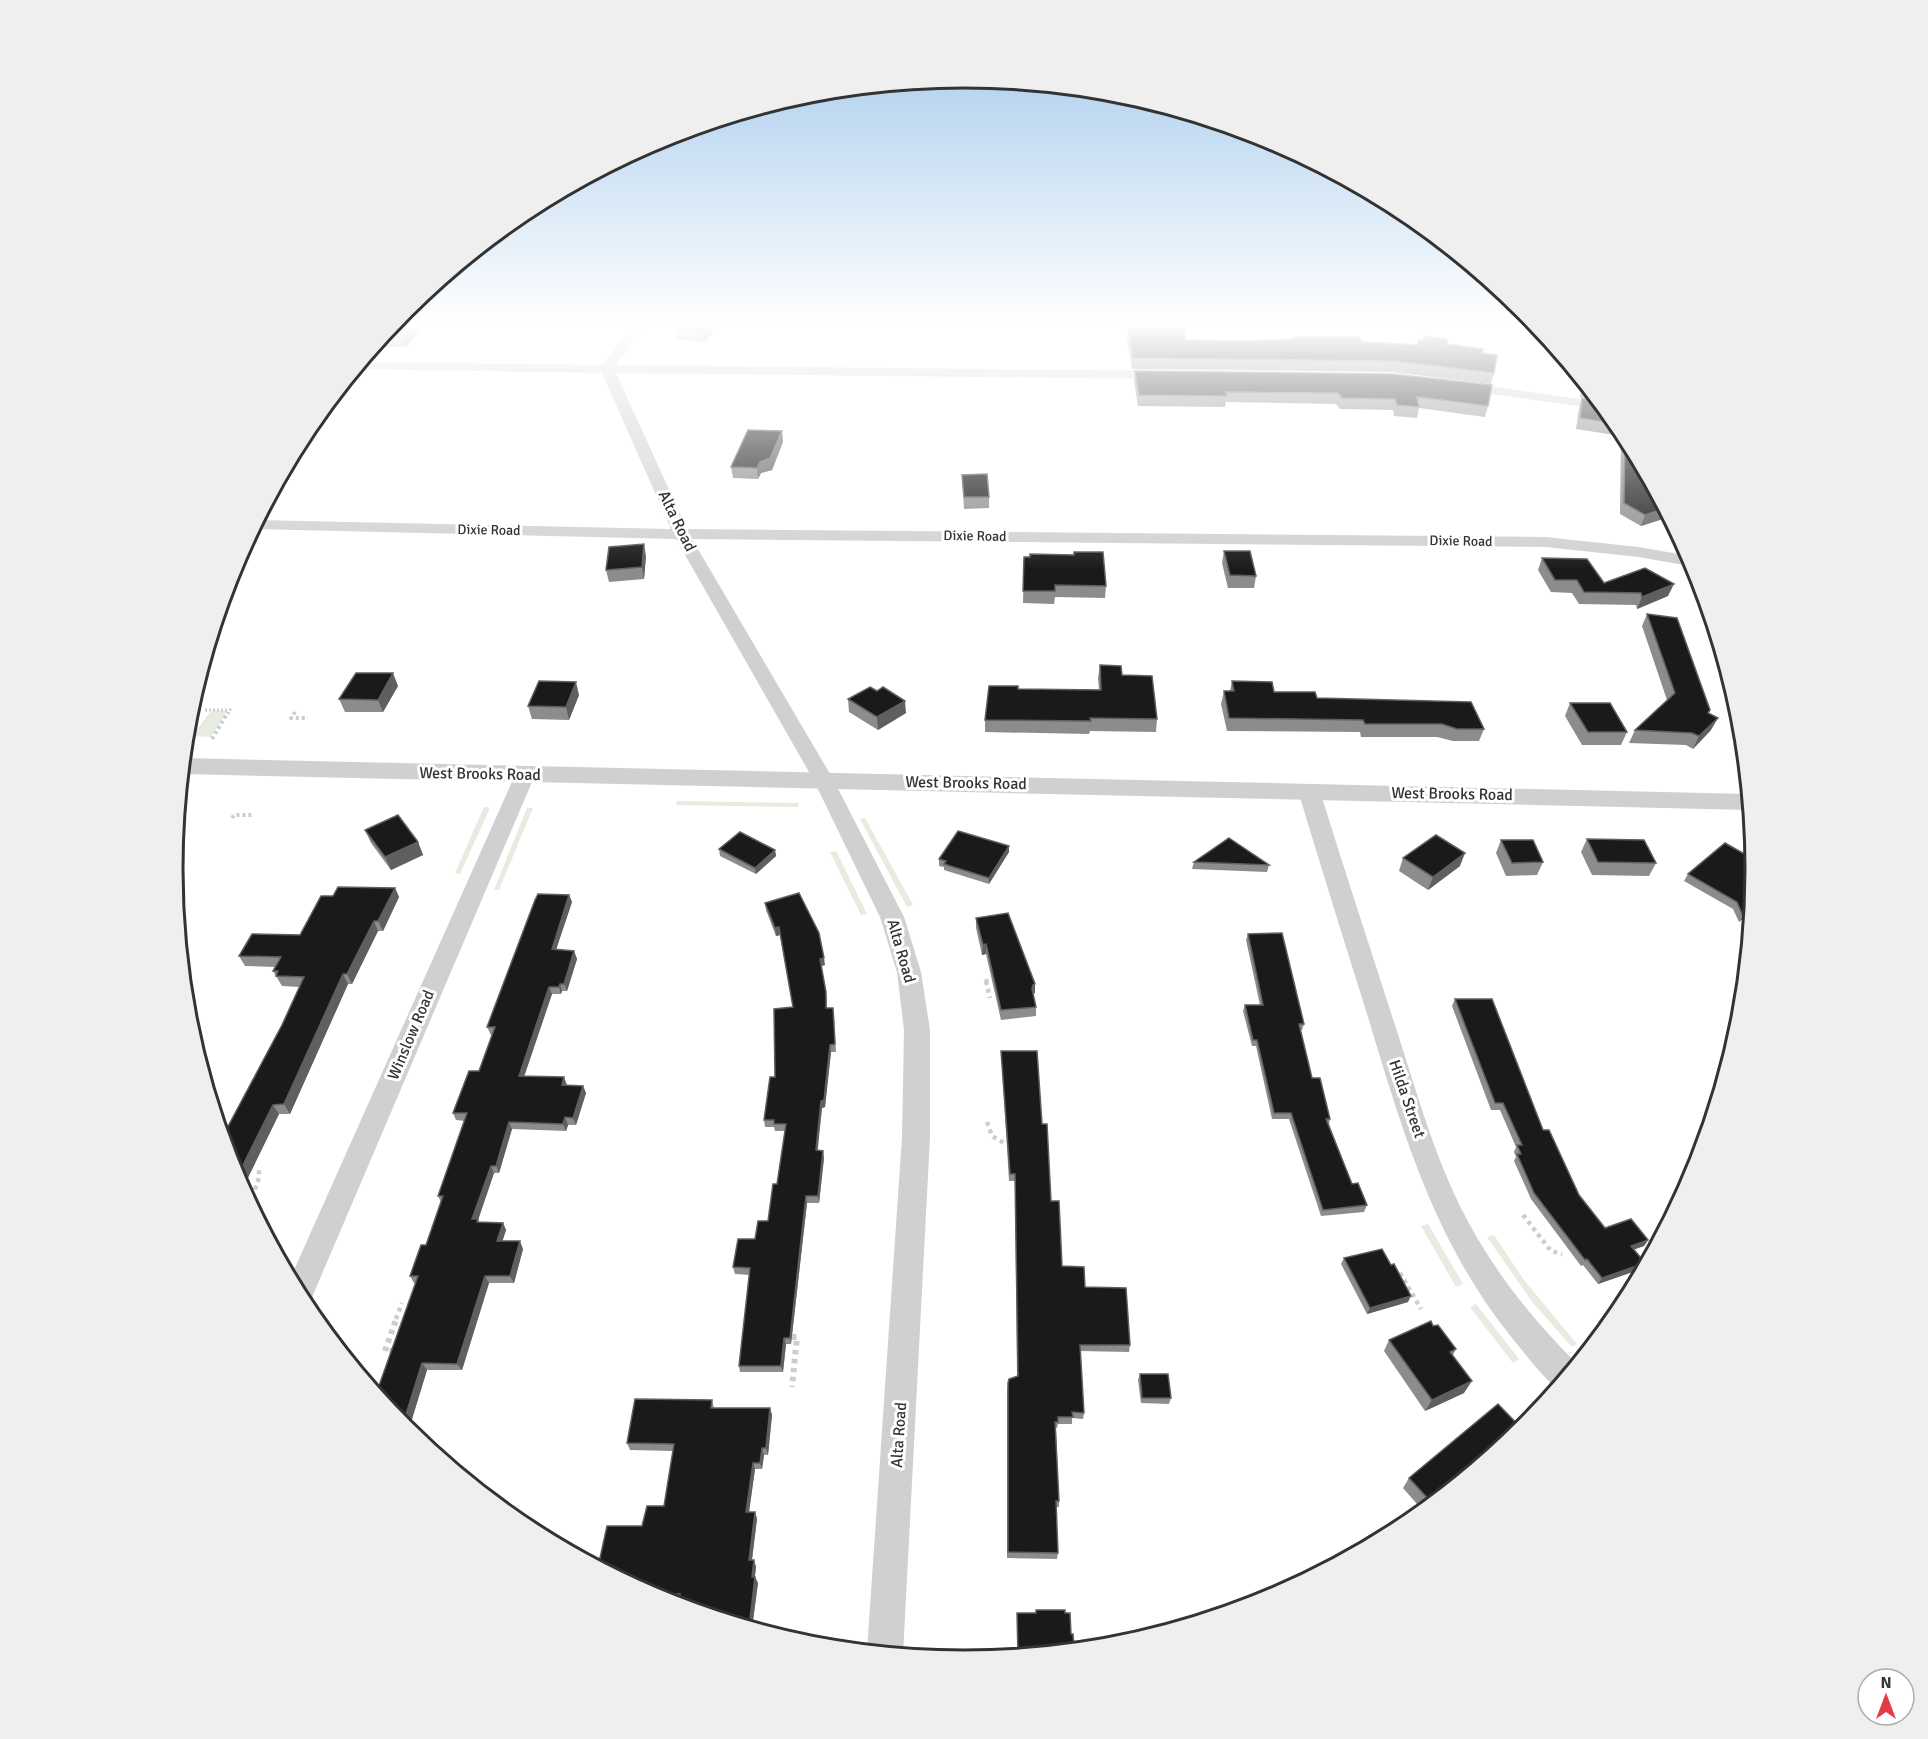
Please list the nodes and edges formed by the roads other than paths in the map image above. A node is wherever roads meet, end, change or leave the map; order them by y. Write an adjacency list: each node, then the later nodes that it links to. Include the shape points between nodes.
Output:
1 (625, 408): 3 (street, Alta Road)
2 (263, 525): 3 (street, Dixie Road)
3 (681, 534): 4 (street, Dixie Road, via 1545,542); 7 (street, Alta Road)
4 (1681, 560)
5 (190, 766): 6 (street, West Brooks Road)
6 (525, 775): 7 (street, West Brooks Road); 10 (street, Winslow Road)
7 (823, 779): 8 (street, West Brooks Road); 12 (street, Alta Road, via 892,917 909,972 917,1030 916,1137)
8 (1309, 791): 9 (street, West Brooks Road); 11 (street, Hilda Street, via 1398,1075 1449,1214 1494,1286)
9 (1741, 801)
10 (303, 1284)
11 (1562, 1371)
12 (885, 1646)

